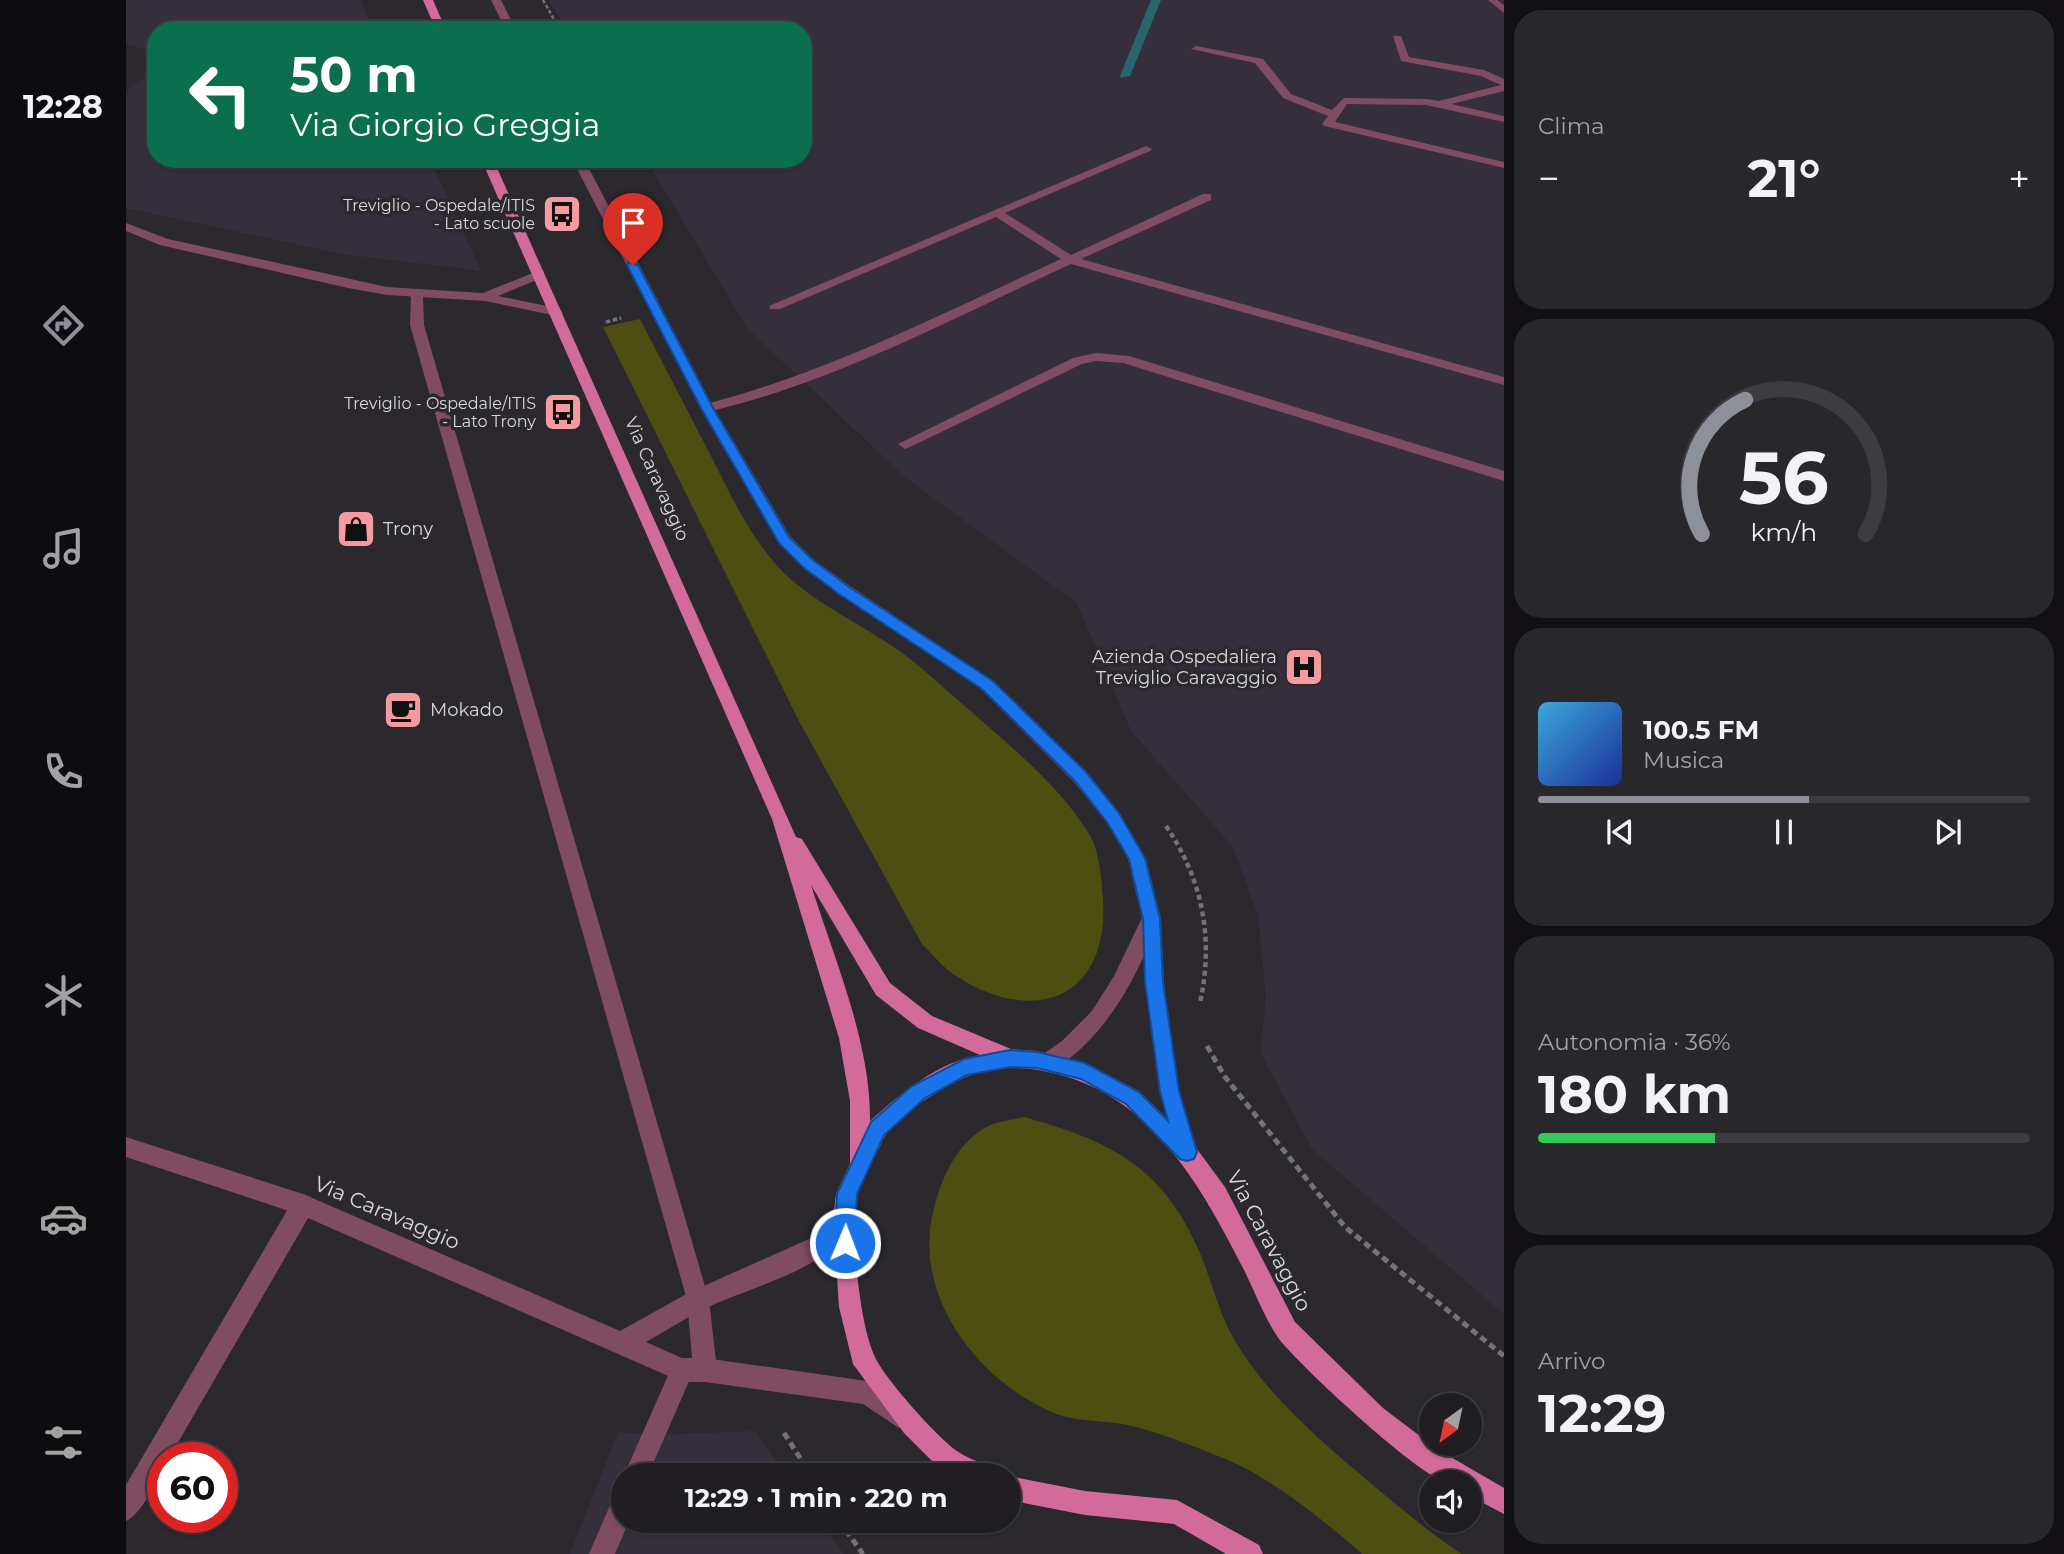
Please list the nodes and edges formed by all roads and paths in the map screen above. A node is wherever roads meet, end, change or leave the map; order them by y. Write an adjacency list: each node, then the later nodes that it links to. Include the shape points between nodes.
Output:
1 (428, 0): 6 (main road)
2 (496, 0): 7 (street)
3 (543, 0): 8 (path)
4 (1492, 1): 5 (street)
5 (1504, 10)
6 (437, 21)
7 (506, 21)
8 (555, 21)
9 (1397, 38): 11 (street, via 1405,59 1484,74)
10 (1196, 50): 13 (street, via 1259,61 1287,96)
11 (1504, 86): 12 (street)
12 (1437, 104): 13 (street, via 1344,102); 14 (street)
13 (1335, 115): 16 (street, via 1328,124)
14 (1504, 119)
15 (1146, 149): 20 (street)
16 (1504, 165)
17 (491, 168): 23 (main road, Via Caravaggio)
18 (583, 168): 29 (street)
19 (1207, 197): 22 (street)
20 (996, 212): 22 (street); 26 (street)
21 (126, 227): 24 (street, via 164,242 277,269)
22 (1070, 260): 28 (street); 29 (street, via 849,361)
23 (540, 274): 25 (street); 27 (main road, Via Caravaggio)
24 (416, 293): 25 (street); 41 (street, via 417,325)
25 (485, 298): 27 (street)
26 (775, 306)
27 (557, 312): 32 (main road, Via Caravaggio)
28 (1504, 381)
29 (707, 408): 33 (street, via 784,540 844,590 987,685 1080,776 1137,858)
30 (905, 444): 31 (street, via 1096,357 1124,359)
31 (1504, 475)
32 (781, 819): 34 (main road, Via Caravaggio, via 883,989 925,1022); 38 (main road, Via Caravaggio, via 849,1038 860,1101)
33 (1152, 919): 35 (street, via 1099,1021); 37 (street, via 1154,982 1169,1091)
34 (1010, 1058): 35 (main road, Via Caravaggio); 38 (main road, Via Caravaggio, via 964,1067 918,1092 877,1128)
35 (1049, 1062): 37 (main road, Via Caravaggio, via 1085,1072 1132,1098)
36 (126, 1147): 39 (street, Via Caravaggio)
37 (1187, 1152): 49 (main road, Via Caravaggio, via 1217,1194 1287,1330 1375,1416)
38 (859, 1166): 40 (main road, Via Caravaggio, via 847,1194)
39 (303, 1205): 42 (street, Via Caravaggio); 53 (street)
40 (844, 1219): 41 (street, via 817,1247); 44 (main road, Via Caravaggio, via 850,1307 865,1364)
41 (698, 1300): 42 (street); 43 (street)
42 (622, 1343): 43 (street, Via Caravaggio)
43 (693, 1370): 44 (street, Via Caravaggio, via 867,1393); 46 (street)
44 (912, 1425): 48 (main road, Via Caravaggio)
45 (784, 1433): 47 (path)
46 (643, 1463)
47 (803, 1463)
48 (955, 1463)
49 (1448, 1470)
50 (1482, 1490): 52 (main road, Via Caravaggio)
51 (1021, 1491): 58 (main road, via 1085,1503 1177,1512)
52 (1504, 1502)
53 (126, 1509)
54 (611, 1533): 56 (street)
55 (847, 1533): 57 (path)
56 (602, 1554)
57 (863, 1554)
58 (1250, 1554)

